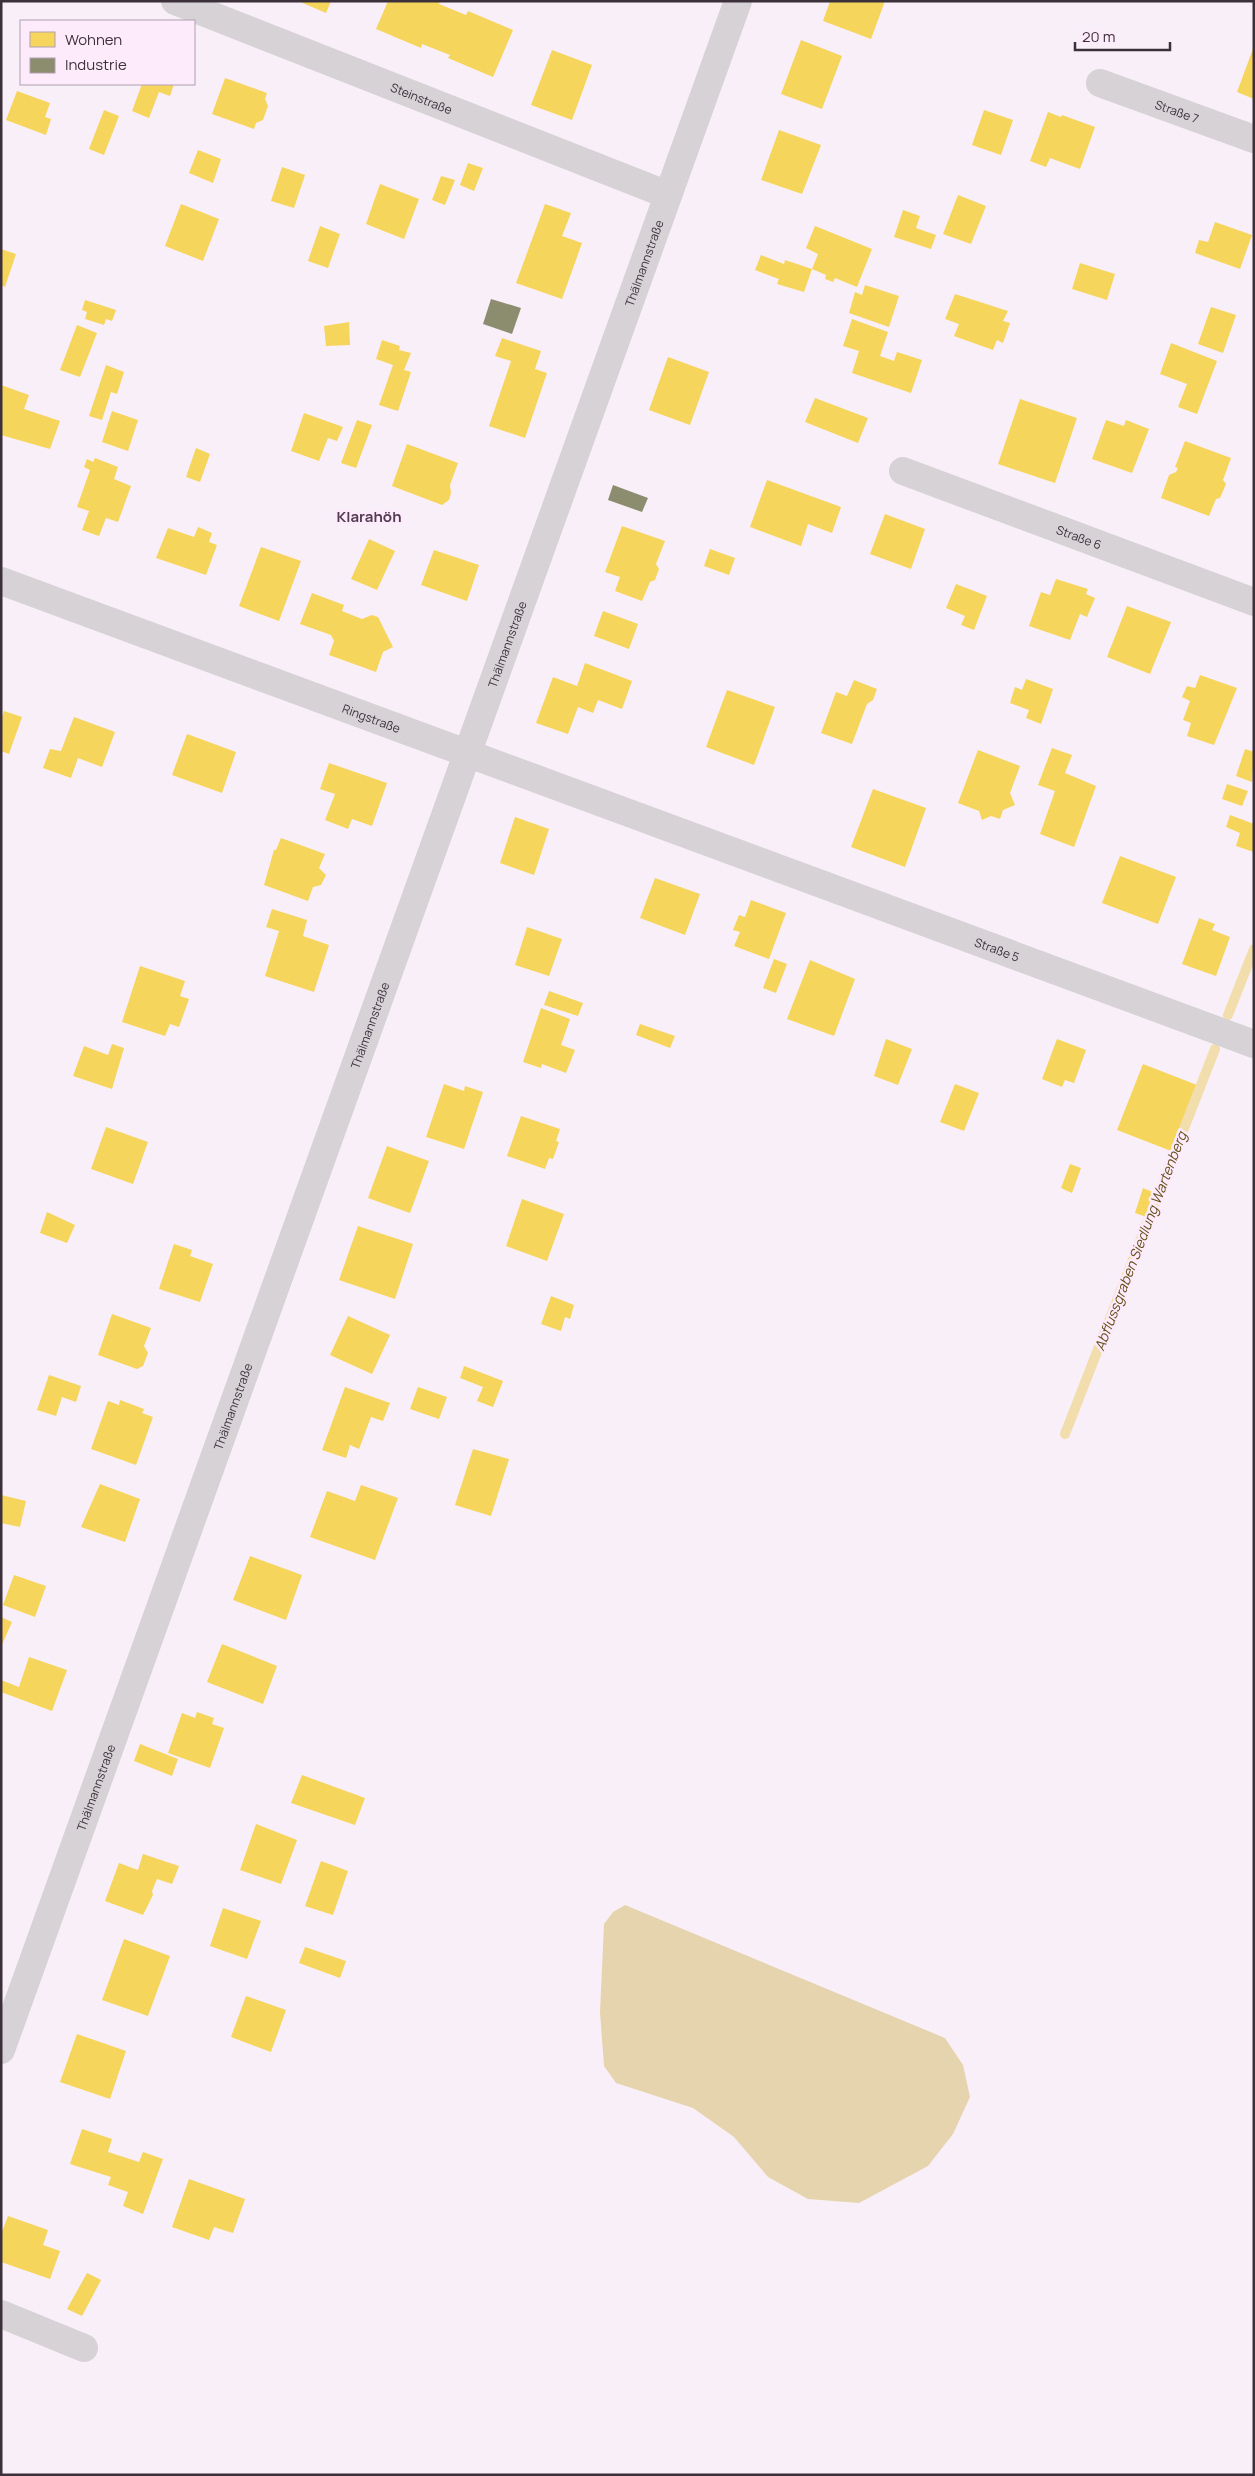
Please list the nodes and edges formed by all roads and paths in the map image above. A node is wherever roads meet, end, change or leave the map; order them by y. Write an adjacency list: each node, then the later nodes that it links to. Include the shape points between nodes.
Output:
1 (175, 1): 5 (street, Steinstraße)
2 (738, 1): 5 (street, Thälmannstraße)
3 (1100, 83): 4 (street, Straße 7)
4 (1254, 140)
5 (668, 195): 9 (street, Thälmannstraße)
6 (903, 472): 8 (street, Straße 6)
7 (1, 581): 9 (street, Ringstraße)
8 (1254, 602)
9 (469, 753): 10 (street, Ringstraße); 12 (street, Thälmannstraße)
10 (742, 856): 11 (street, Straße 5)
11 (1254, 1044)
12 (1, 2050)
13 (1, 2314): 14 (street)
14 (84, 2348)

